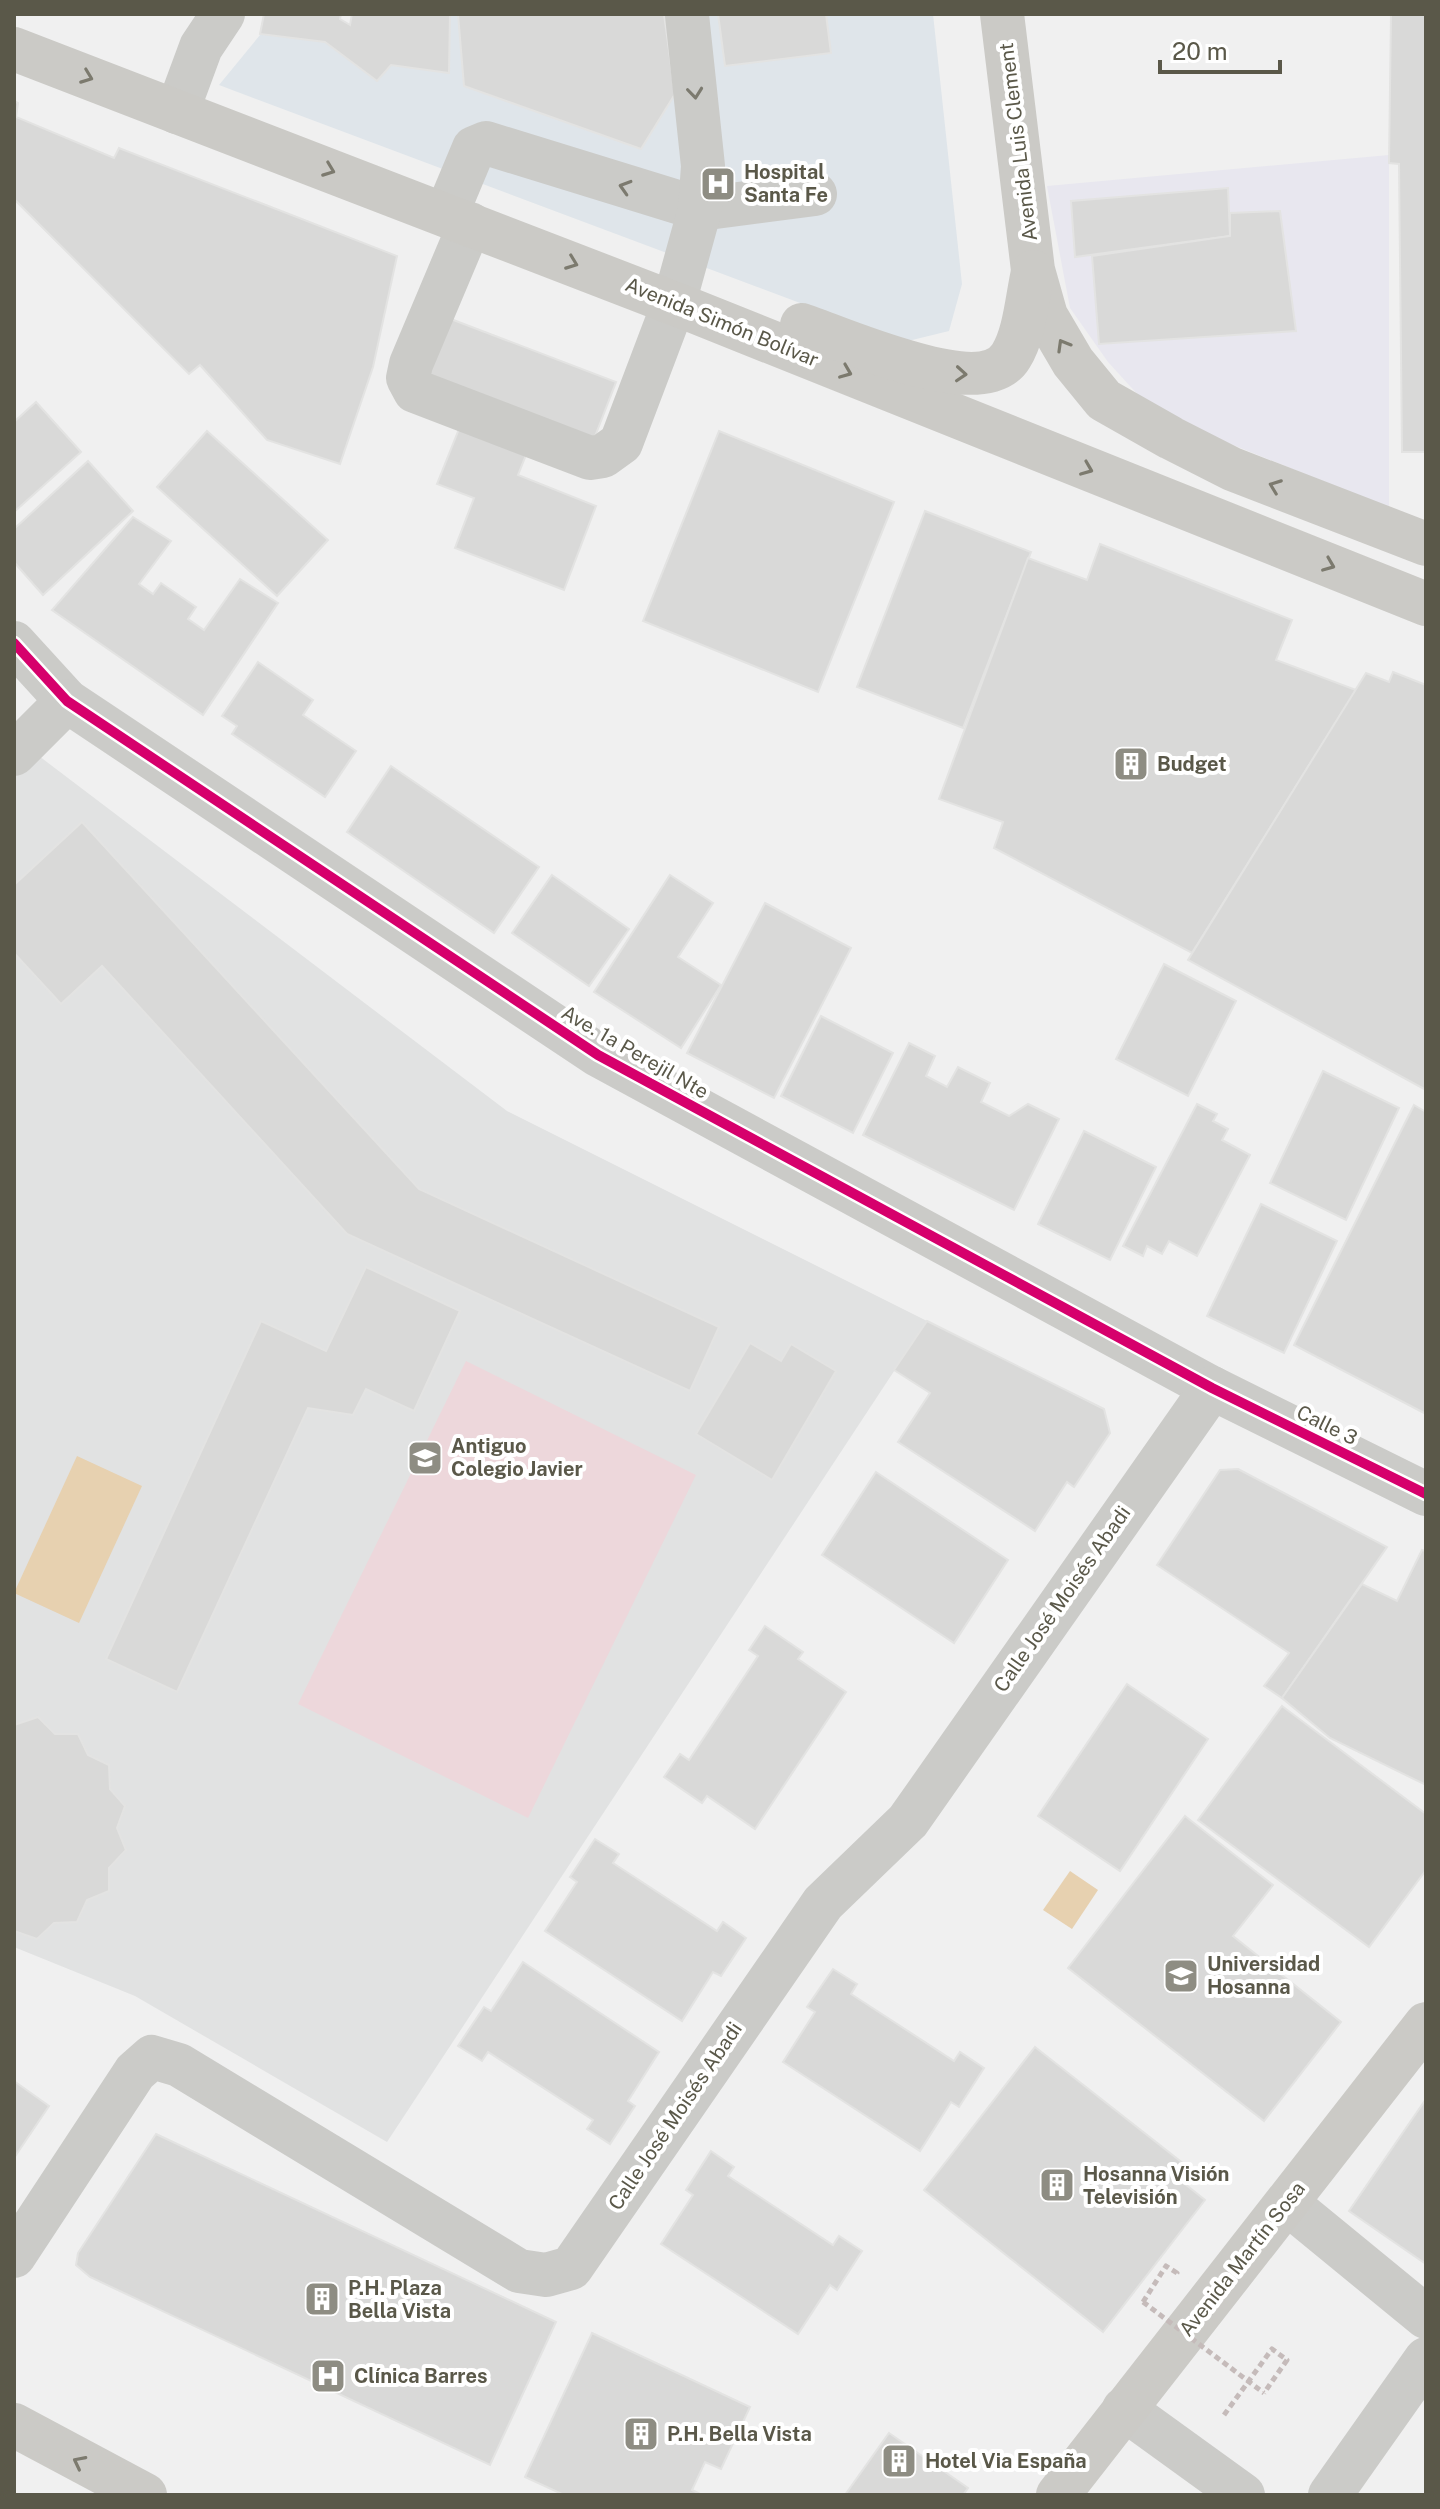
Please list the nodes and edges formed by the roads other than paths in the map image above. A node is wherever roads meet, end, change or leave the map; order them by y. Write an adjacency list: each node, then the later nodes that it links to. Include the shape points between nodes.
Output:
1 (223, 14): 5 (street, via 201,47)
2 (1002, 14): 9 (main road, Avenida Luis Clement)
3 (687, 15): 7 (street, one-way to 7, via 703,166)
4 (14, 49): 5 (main road, Avenida Simón Bolívar, one-way to 5)
5 (177, 112): 8 (main road, Avenida Simón Bolívar, one-way to 8)
6 (815, 194): 7 (street)
7 (700, 209): 8 (street, one-way to 8, via 486,143 474,148); 10 (street)
8 (458, 219): 10 (main road, Avenida Simón Bolívar, one-way to 10); 10 (street, via 408,378 415,391 432,398 590,458 603,456 621,443)
9 (1033, 270): 10 (main road, one-way to 9, via 788,320 950,374 988,374 1012,356); 11 (main road, one-way to 9, via 1232,469 1104,400 1046,316)
10 (685, 307): 12 (main road, Avenida Simón Bolívar, one-way to 12)
11 (1426, 544)
12 (1426, 604)
13 (14, 643): 14 (street)
14 (67, 701): 15 (street); 16 (street, Ave. 1a Perejil Nte, via 598,1055)
15 (14, 754)
16 (1212, 1388): 17 (street, Calle 3); 20 (street, Calle José Moisés Abadi, via 908,1821 830,1894 571,2268 546,2275 519,2271 179,2065 152,2057 135,2072)
17 (1426, 1494)
18 (1426, 2024): 19 (main road, Avenida Martín Sosa)
19 (1287, 2203): 21 (street); 23 (main road, Avenida Martín Sosa)
20 (14, 2256)
21 (1426, 2317)
22 (1426, 2359): 28 (street)
23 (1124, 2409): 26 (main road, Avenida Martín Sosa); 27 (street)
24 (14, 2425): 25 (main road, one-way to 24)
25 (145, 2495)
26 (1058, 2495)
27 (1243, 2495)
28 (1330, 2495)

